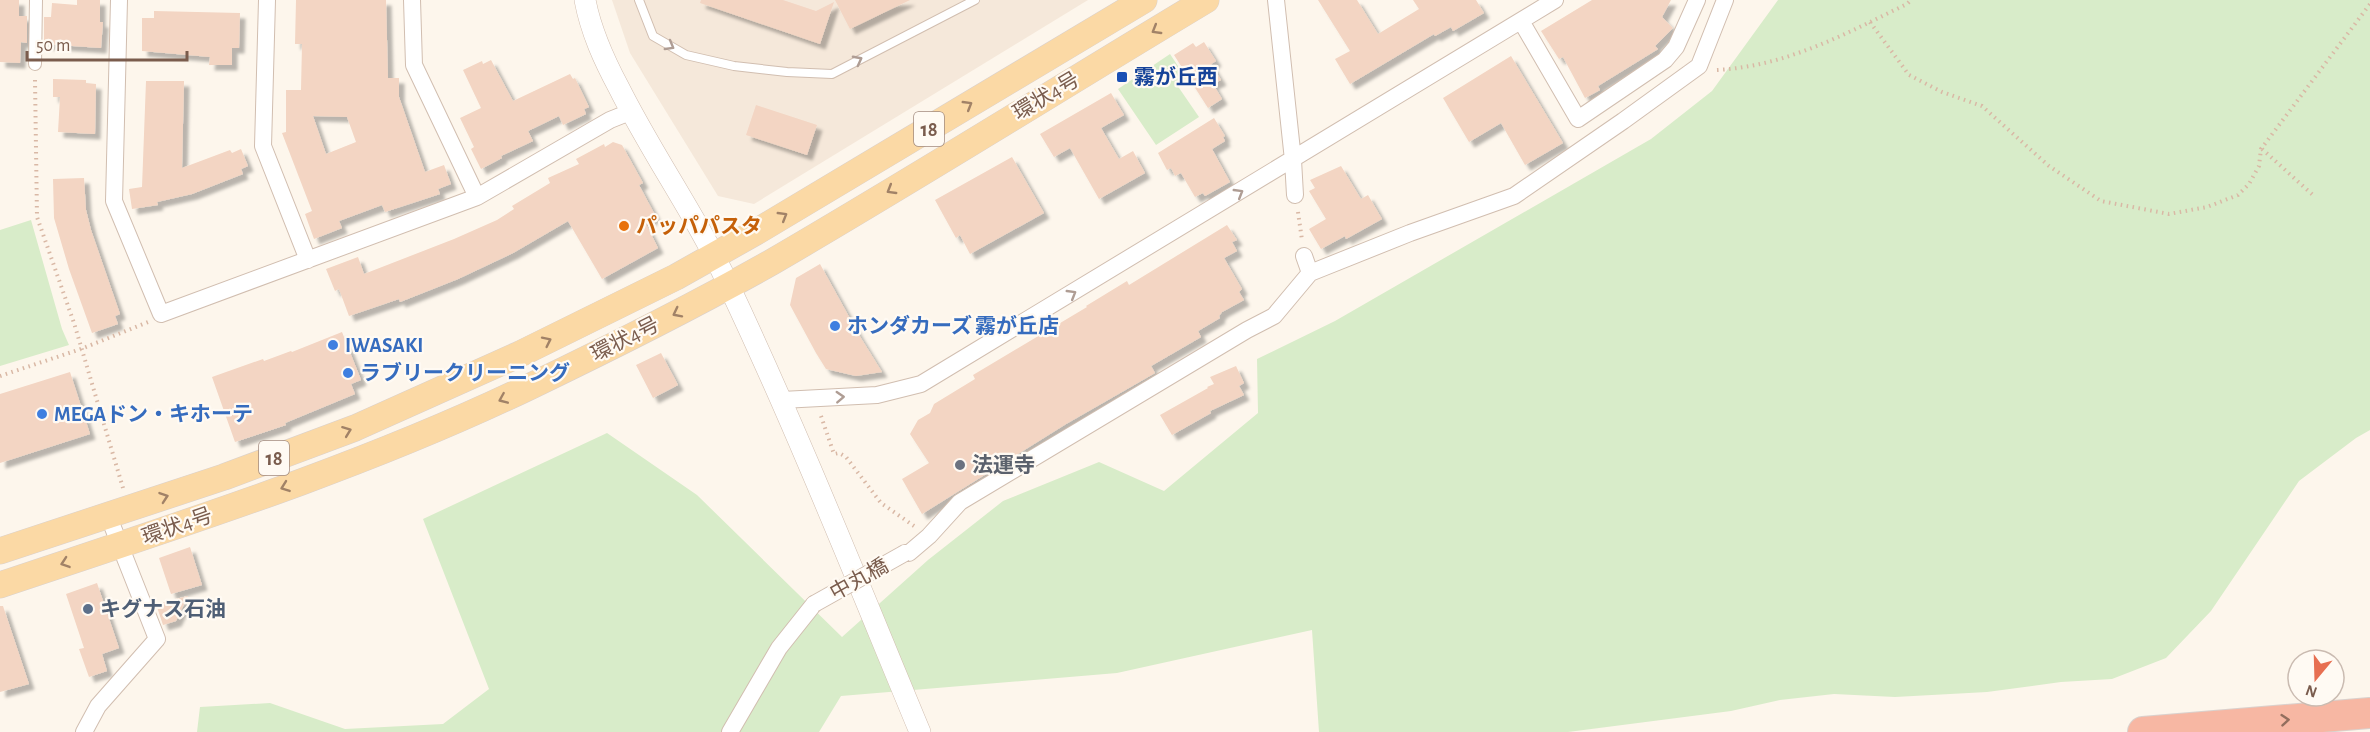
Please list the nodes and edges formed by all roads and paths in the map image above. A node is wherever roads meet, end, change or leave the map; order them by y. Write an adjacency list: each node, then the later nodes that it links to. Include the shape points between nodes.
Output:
1 (36, 0): 18 (street)
2 (119, 0): 31 (street, via 114,201)
3 (267, 0): 28 (street, via 263,146)
4 (412, 0): 25 (street, via 414,65)
5 (585, 0): 20 (street, via 588,20)
6 (639, 0): 7 (lane, one-way to 7, via 653,36 686,55 734,66 832,74)
7 (975, 0)
8 (1144, 0): 26 (main road, 環状4号 / 18, one-way to 8)
9 (1206, 0): 30 (main road, 環状4号 / 18, one-way to 30)
10 (1276, 0): 22 (street)
11 (1555, 0): 16 (street)
12 (1697, 0): 16 (street, via 1676,47 1665,60 1578,119)
13 (1725, 0): 19 (street)
14 (1911, 0): 17 (path)
15 (2370, 4): 21 (path)
16 (1521, 21): 22 (street)
17 (1870, 22): 19 (path, via 1825,45 1747,68 1710,70); 21 (path, via 1909,75 1982,106 2049,166 2102,201 2169,214 2207,207 2238,195 2249,184 2259,166)
18 (35, 64): 32 (path, via 37,216)
19 (1699, 66): 29 (street, via 1514,196 1410,232)
20 (630, 112): 25 (street); 26 (street)
21 (2261, 148): 24 (path)
22 (1293, 160): 23 (street); 34 (street, one-way to 22, via 878,395 921,384)
23 (1295, 195): 27 (path)
24 (2314, 196)
25 (477, 197): 28 (street)
26 (714, 256): 30 (street); 37 (main road, 環状4号 / 18, one-way to 26, via 355,428 520,354)
27 (1304, 256): 29 (street)
28 (308, 260): 31 (street)
29 (1310, 273): 44 (street, 中丸橋, bridge, via 1274,316 960,502 909,553 814,604 779,648)
30 (729, 285): 35 (street); 39 (main road, 環状4号 / 18, one-way to 39, via 529,387 380,452)
31 (161, 314): 32 (path)
32 (81, 349): 33 (path); 36 (path)
33 (0, 376)
34 (815, 398): 35 (street); 38 (path, via 834,454 846,457 881,503)
35 (782, 400): 45 (street)
36 (124, 490)
37 (108, 515): 39 (street); 40 (main road, 環状4号 / 18)
38 (920, 530)
39 (120, 544): 41 (main road, 環状4号 / 18, one-way to 41); 43 (street, via 157,639 98,706)
40 (0, 551)
41 (0, 585)
42 (2370, 713): 46 (highway, one-way to 42)
43 (84, 732)
44 (730, 732)
45 (920, 732)
46 (2143, 732)

